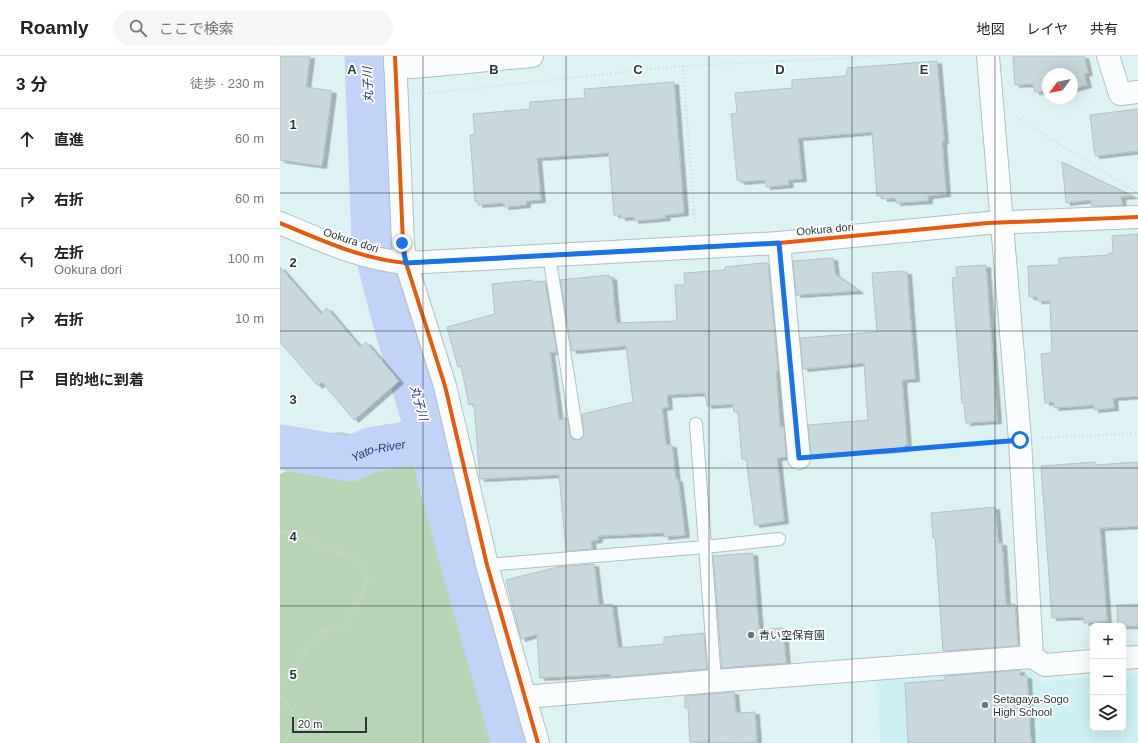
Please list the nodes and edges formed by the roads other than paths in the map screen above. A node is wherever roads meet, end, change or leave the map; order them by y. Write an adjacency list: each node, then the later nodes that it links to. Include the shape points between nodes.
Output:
1 (532, 56): 4 (street, via 414,67)
2 (988, 56): 8 (street)
3 (1108, 56): 5 (street, via 1120,94)
4 (395, 61): 11 (street, via 402,243)
5 (1138, 92)
6 (1138, 217): 8 (street, Ookura dori)
7 (280, 223): 11 (street, Ookura dori, via 326,243)
8 (1002, 223): 9 (street, Ookura dori); 18 (street, via 1020,440)
9 (779, 243): 10 (street, Ookura dori); 14 (street)
10 (549, 255): 11 (street, Ookura dori); 13 (lane)
11 (389, 261): 17 (street, via 446,386)
12 (696, 424): 16 (lane)
13 (577, 434)
14 (799, 458)
15 (779, 539): 16 (lane)
16 (705, 547): 17 (lane); 22 (lane)
17 (487, 565): 23 (street)
18 (1032, 657): 21 (street, via 1045,665); 22 (street)
19 (1138, 657): 20 (street)
20 (1126, 658)
21 (1090, 661)
22 (715, 681): 23 (street)
23 (526, 697): 24 (street)
24 (538, 743)

